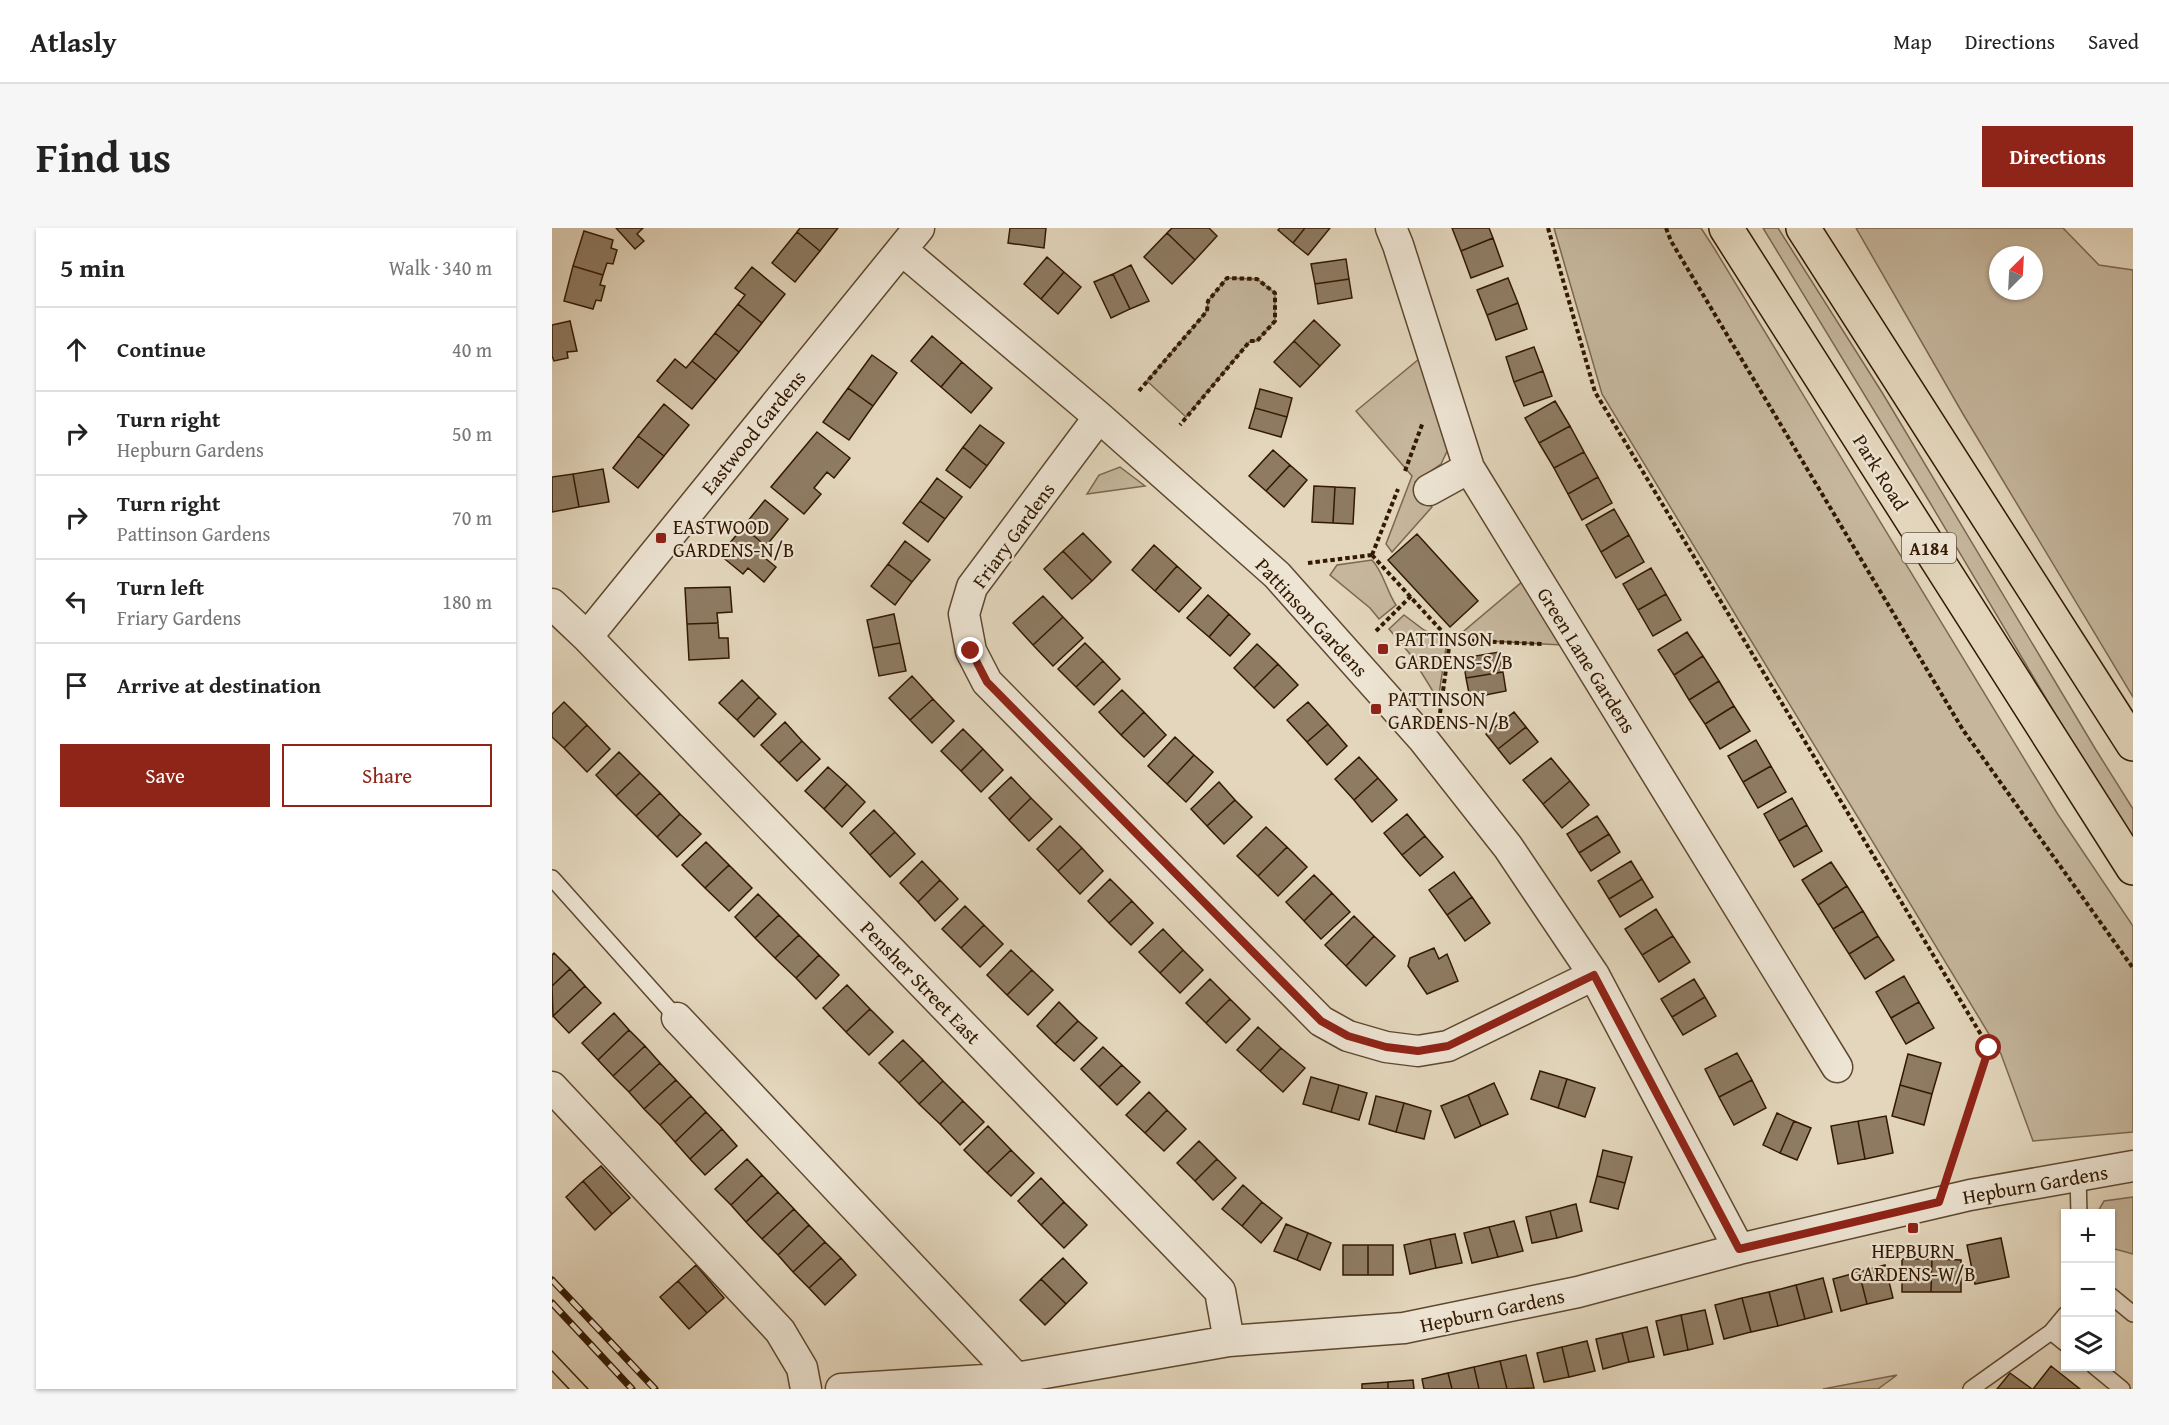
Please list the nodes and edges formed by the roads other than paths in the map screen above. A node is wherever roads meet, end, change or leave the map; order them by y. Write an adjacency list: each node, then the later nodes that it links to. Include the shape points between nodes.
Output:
1 (1391, 228): 6 (street, Green Lane Gardens)
2 (1726, 228): 11 (highway, Park Road / A184)
3 (1803, 228): 10 (highway)
4 (911, 239): 5 (street, Pattinson Gardens); 9 (street, Eastwood Gardens)
5 (1100, 417): 13 (street, Pattinson Gardens, via 1277,575 1351,657 1423,739 1501,838); 13 (street, Friary Gardens, via 972,587 964,614 971,651 987,682 1321,1021 1348,1036 1418,1051 1448,1046)
6 (1469, 468): 7 (street); 15 (street, Green Lane Gardens)
7 (1429, 490)
8 (552, 604): 9 (street, Pensher Street East)
9 (587, 637): 26 (street, Pensher Street East, via 1220,1291)
10 (2133, 744)
11 (2133, 868)
12 (552, 878): 14 (lane)
13 (1594, 975): 20 (street, Pattinson Gardens)
14 (677, 1018): 28 (street)
15 (1837, 1067)
16 (552, 1087): 29 (street, via 780,1331 802,1368)
17 (2133, 1166): 18 (street, Hepburn Gardens)
18 (2078, 1175): 19 (lane); 20 (street, Hepburn Gardens, via 1970,1195)
19 (2079, 1209)
20 (1739, 1249): 26 (street, Hepburn Gardens, via 1578,1292 1404,1328)
21 (2115, 1299): 22 (lane)
22 (2133, 1314)
23 (2064, 1317): 24 (lane)
24 (2051, 1332): 25 (lane); 31 (lane)
25 (2061, 1340)
26 (1229, 1341): 28 (street, Hepburn Gardens)
27 (2100, 1371): 32 (lane)
28 (1016, 1378): 30 (street, Hepburn Gardens)
29 (806, 1389)
30 (853, 1389)
31 (1971, 1389)
32 (2122, 1389)

